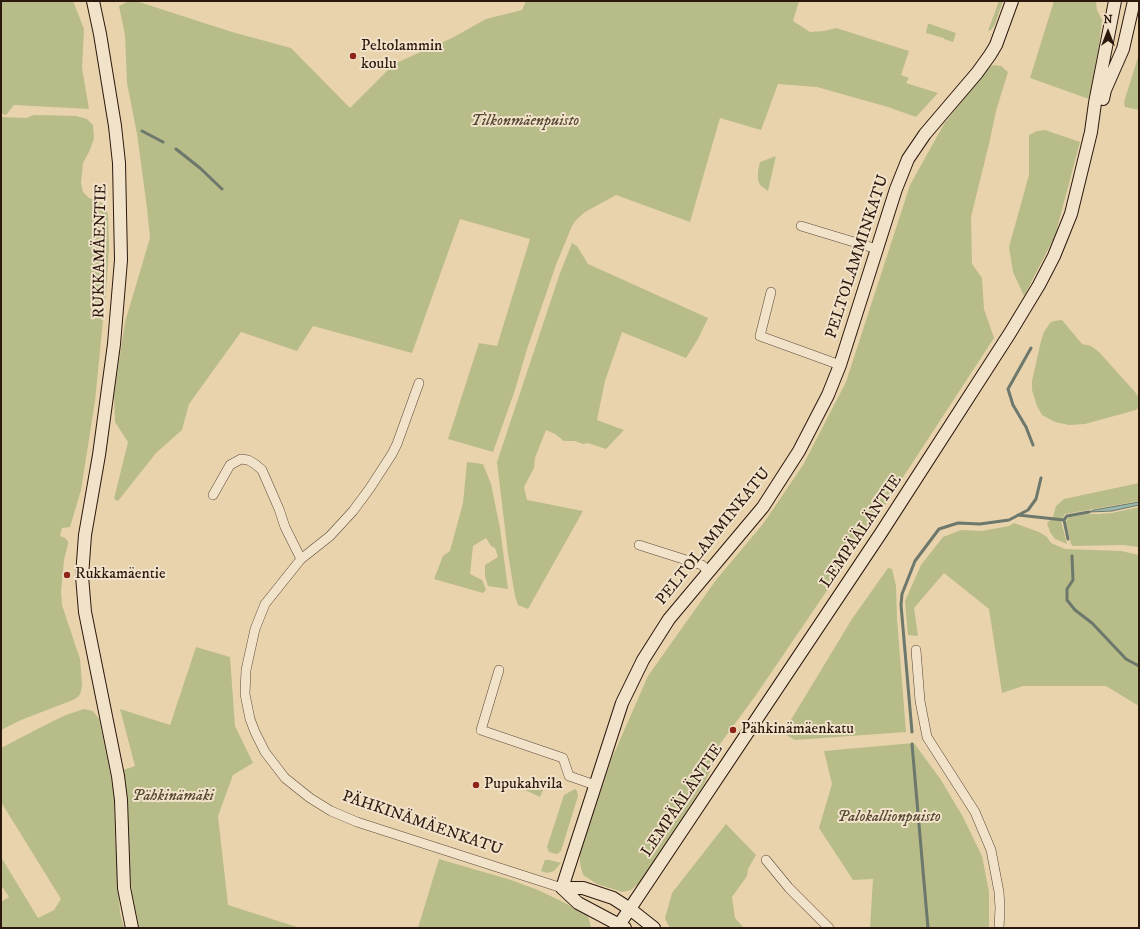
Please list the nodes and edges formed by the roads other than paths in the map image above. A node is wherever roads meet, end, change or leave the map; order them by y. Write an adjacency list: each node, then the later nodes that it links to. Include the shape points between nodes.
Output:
1 (93, 1): 22 (main road, RUKKAMÄENTIE, via 119,163 121,260 107,404 85,534 82,576 85,612 118,776 124,888)
2 (1012, 1): 7 (main road, PELTOLAMMINKATU, via 990,55 925,134 908,159)
3 (1115, 1): 5 (main road, LEMPÄÄLÄNTIE)
4 (1134, 1): 5 (main road, LEMPÄÄLÄNTIE, via 1123,48)
5 (1091, 132): 20 (main road, LEMPÄÄLÄNTIE, via 1071,214 1054,256 1010,334 881,533)
6 (801, 226): 7 (street)
7 (877, 249): 9 (main road, PELTOLAMMINKATU)
8 (771, 292): 9 (street, via 760,336)
9 (840, 365): 14 (main road, PELTOLAMMINKATU, via 816,420 780,482 763,507)
10 (419, 382): 13 (street, PÄHKINÄMÄENKATU, via 397,444 370,488 330,536)
11 (213, 495): 13 (street, via 230,465 241,459 256,464 262,470)
12 (639, 545): 14 (street, via 702,565)
13 (301, 559): 19 (street, PÄHKINÄMÄENKATU, via 265,604 255,629 246,670 245,694 250,720 274,766 298,789 342,816)
14 (709, 572): 17 (main road, PELTOLAMMINKATU, via 669,619 643,660 622,703)
15 (916, 650): 25 (street, via 920,701 927,737 975,812 991,850 1000,892)
16 (499, 670): 17 (street, via 481,730 563,758 569,776)
17 (595, 785): 19 (main road, PELTOLAMMINKATU)
18 (766, 860): 24 (street, via 789,888)
19 (562, 888): 20 (main road, PÄHKINÄMÄENKATU, via 584,888 613,898); 21 (main road, PÄHKINÄMÄENKATU, via 578,903)
20 (630, 909): 21 (main road, LEMPÄÄLÄNTIE); 23 (main road, PÄHKINÄMÄENKATU)
21 (620, 927)
22 (132, 928)
23 (654, 928)
24 (829, 928)
25 (999, 928)

